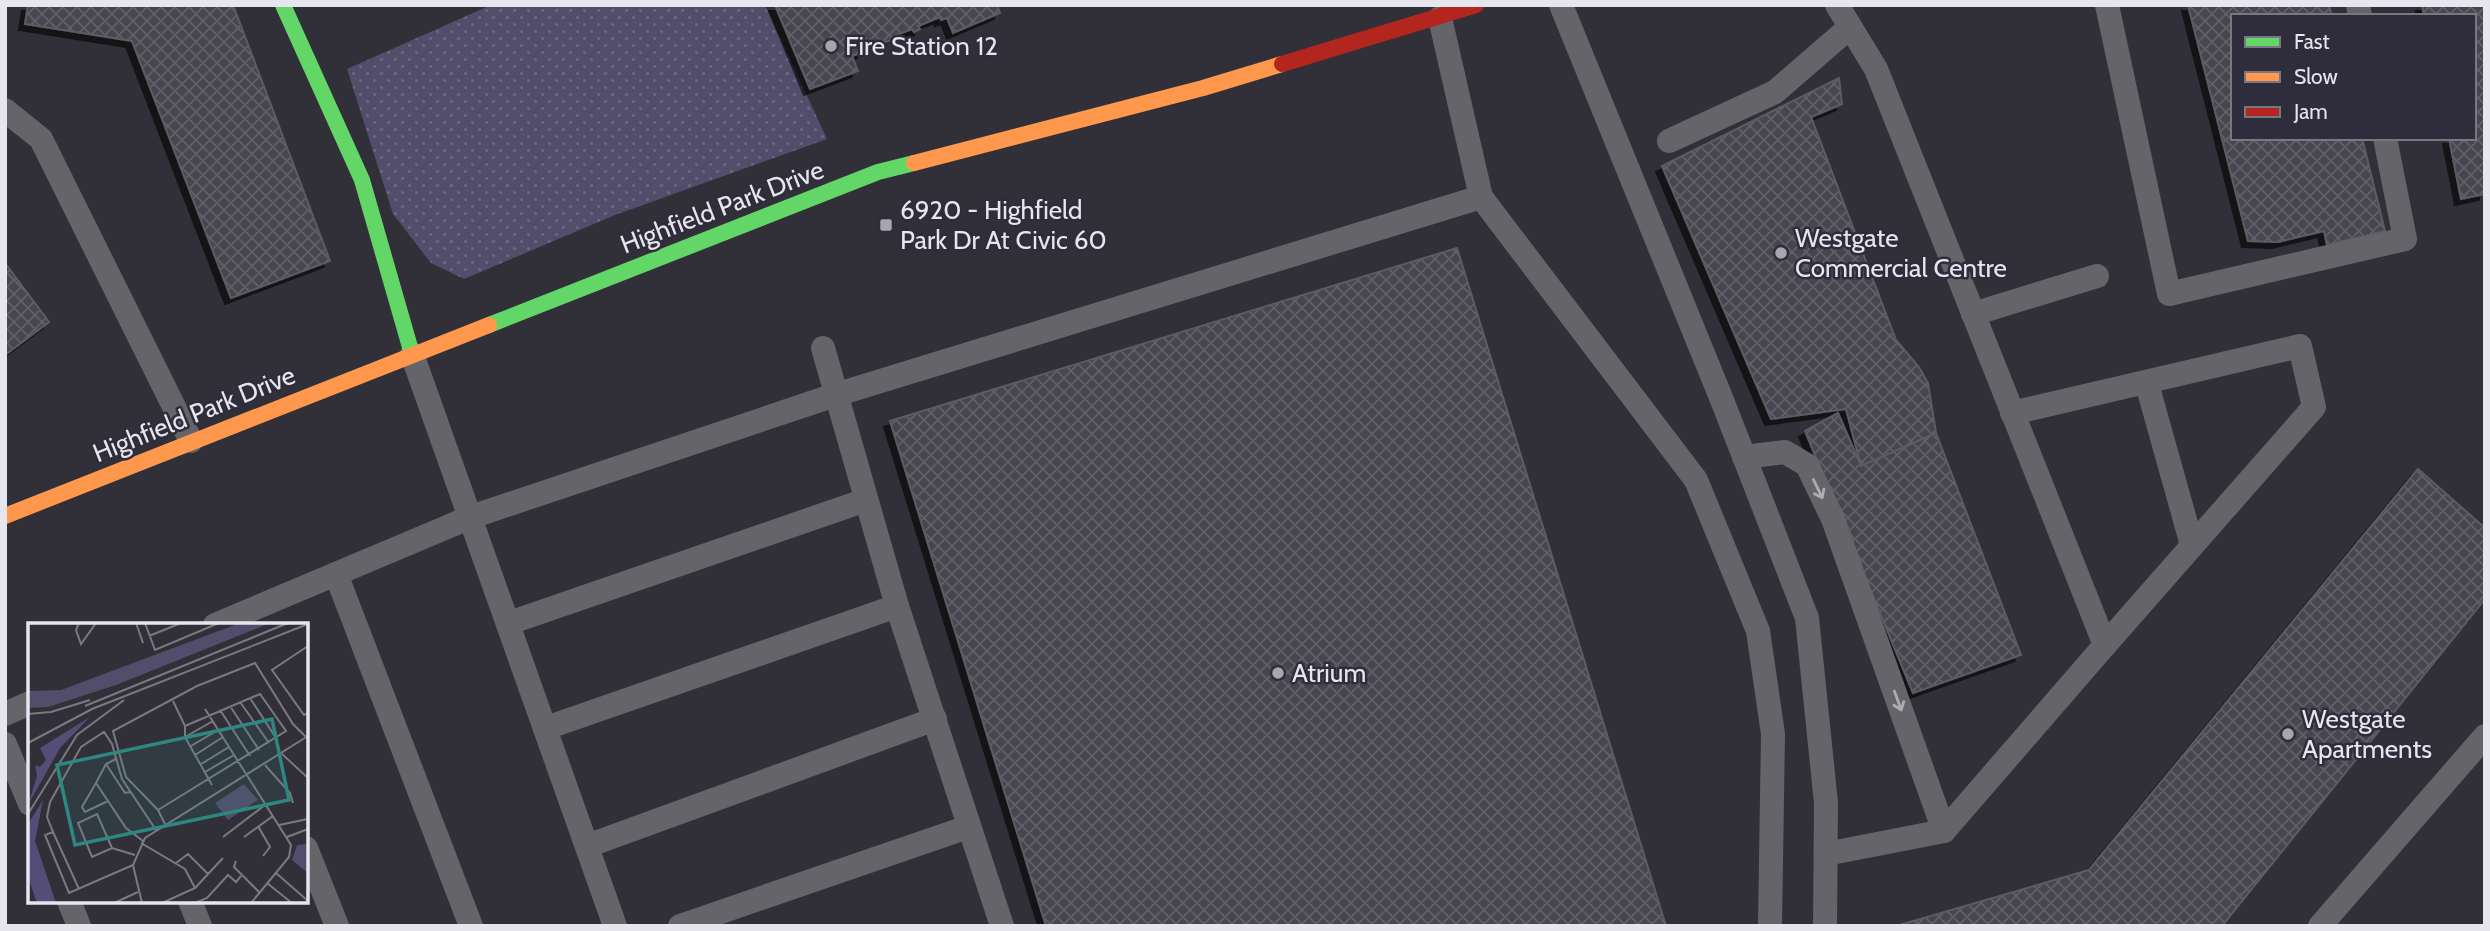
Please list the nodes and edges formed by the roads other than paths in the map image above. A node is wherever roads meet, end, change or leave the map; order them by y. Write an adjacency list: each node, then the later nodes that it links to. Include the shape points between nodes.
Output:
1 (283, 5): 15 (street, via 362,180)
2 (1476, 5): 6 (street, Highfield Park Drive)
3 (1561, 5): 20 (lane)
4 (1837, 5): 7 (lane)
5 (2107, 5): 9 (lane, via 2169,294 2405,239)
6 (1440, 18): 11 (lane); 15 (street, Highfield Park Drive, via 1203,88 878,172)
7 (1850, 27): 10 (lane, via 1775,92); 13 (lane, via 1876,69)
8 (5, 110): 19 (lane, via 41,139)
9 (2385, 140)
10 (1669, 141)
11 (1481, 197): 17 (lane); 51 (lane, via 1696,480 1758,631 1773,734)
12 (2097, 276): 13 (lane)
13 (1973, 314): 18 (lane)
14 (823, 348): 17 (lane)
15 (412, 354): 19 (street, Highfield Park Drive); 23 (lane)
16 (2147, 384): 18 (lane); 24 (lane); 24 (lane, via 2300,346 2314,407)
17 (835, 395): 21 (lane); 23 (lane)
18 (2012, 413): 29 (lane)
19 (191, 441): 22 (street, Highfield Park Drive)
20 (1744, 457): 38 (lane, one-way to 38, via 1784,452 1807,465 1833,519); 41 (lane, via 1807,618 1826,803)
21 (866, 500): 26 (lane); 28 (lane)
22 (5, 516)
23 (471, 517): 25 (lane); 28 (lane)
24 (2192, 545): 29 (lane)
25 (336, 574): 27 (lane); 47 (lane)
26 (897, 606): 32 (lane); 33 (lane)
27 (219, 623)
28 (509, 623): 33 (lane)
29 (2105, 645): 38 (lane)
30 (28, 704): 31 (lane)
31 (5, 714)
32 (934, 719): 37 (lane); 39 (lane)
33 (546, 728): 39 (lane)
34 (2485, 736): 53 (lane)
35 (5, 744): 36 (lane)
36 (28, 799)
37 (968, 827): 49 (lane); 50 (lane)
38 (1944, 831): 41 (lane)
39 (587, 845): 48 (lane)
40 (308, 853): 46 (lane)
41 (1826, 854): 52 (lane)
42 (70, 903): 44 (lane)
43 (191, 903): 45 (lane)
44 (79, 926)
45 (200, 926)
46 (337, 926)
47 (471, 926)
48 (615, 926)
49 (680, 926)
50 (1002, 926)
51 (1770, 926)
52 (1825, 926)
53 (2320, 926)

